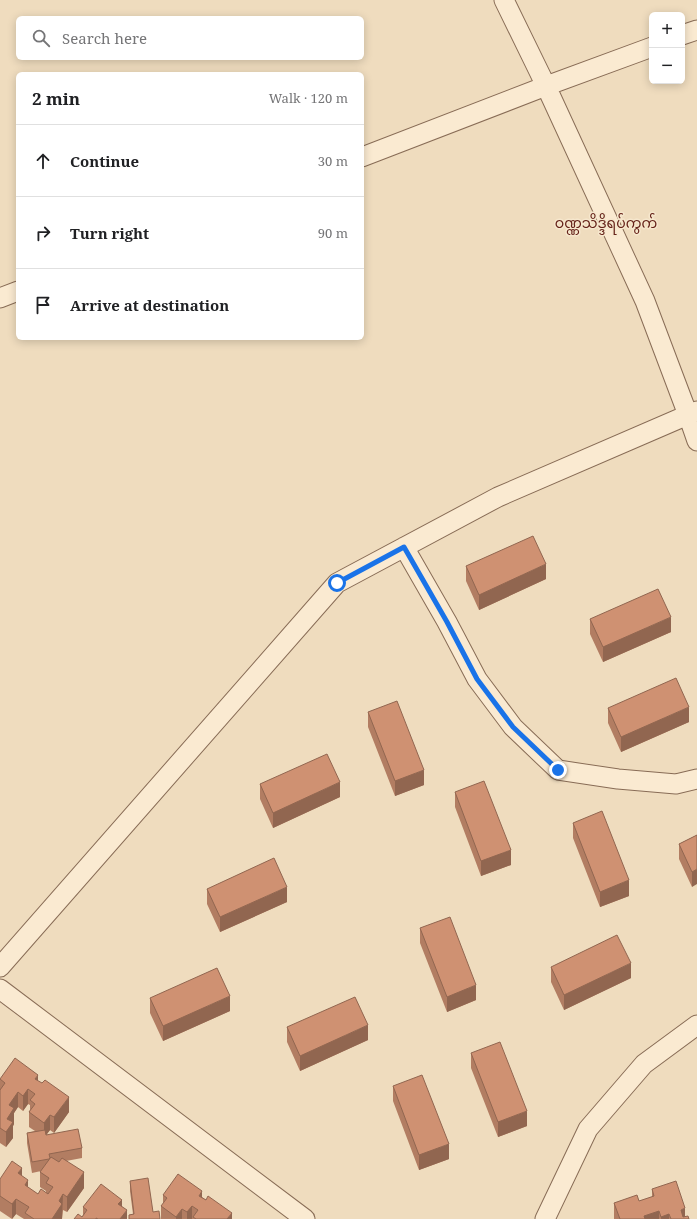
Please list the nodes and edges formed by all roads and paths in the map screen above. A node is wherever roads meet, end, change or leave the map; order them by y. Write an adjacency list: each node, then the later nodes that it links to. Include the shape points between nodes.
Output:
1 (504, 0): 5 (street)
2 (697, 30): 3 (street)
3 (685, 34)
4 (649, 47): 5 (street)
5 (546, 86): 6 (street); 9 (street, via 645,301)
6 (364, 156)
7 (16, 292): 8 (street)
8 (0, 298)
9 (693, 413): 10 (street); 11 (street, via 498,497)
10 (697, 441)
11 (404, 547): 12 (street, via 477,679 513,727 558,770 676,784); 13 (street, via 337,583)
12 (697, 779)
13 (0, 967)
14 (0, 990): 16 (street)
15 (697, 1025): 17 (street, via 644,1064 588,1129)
16 (305, 1219)
17 (545, 1219)

